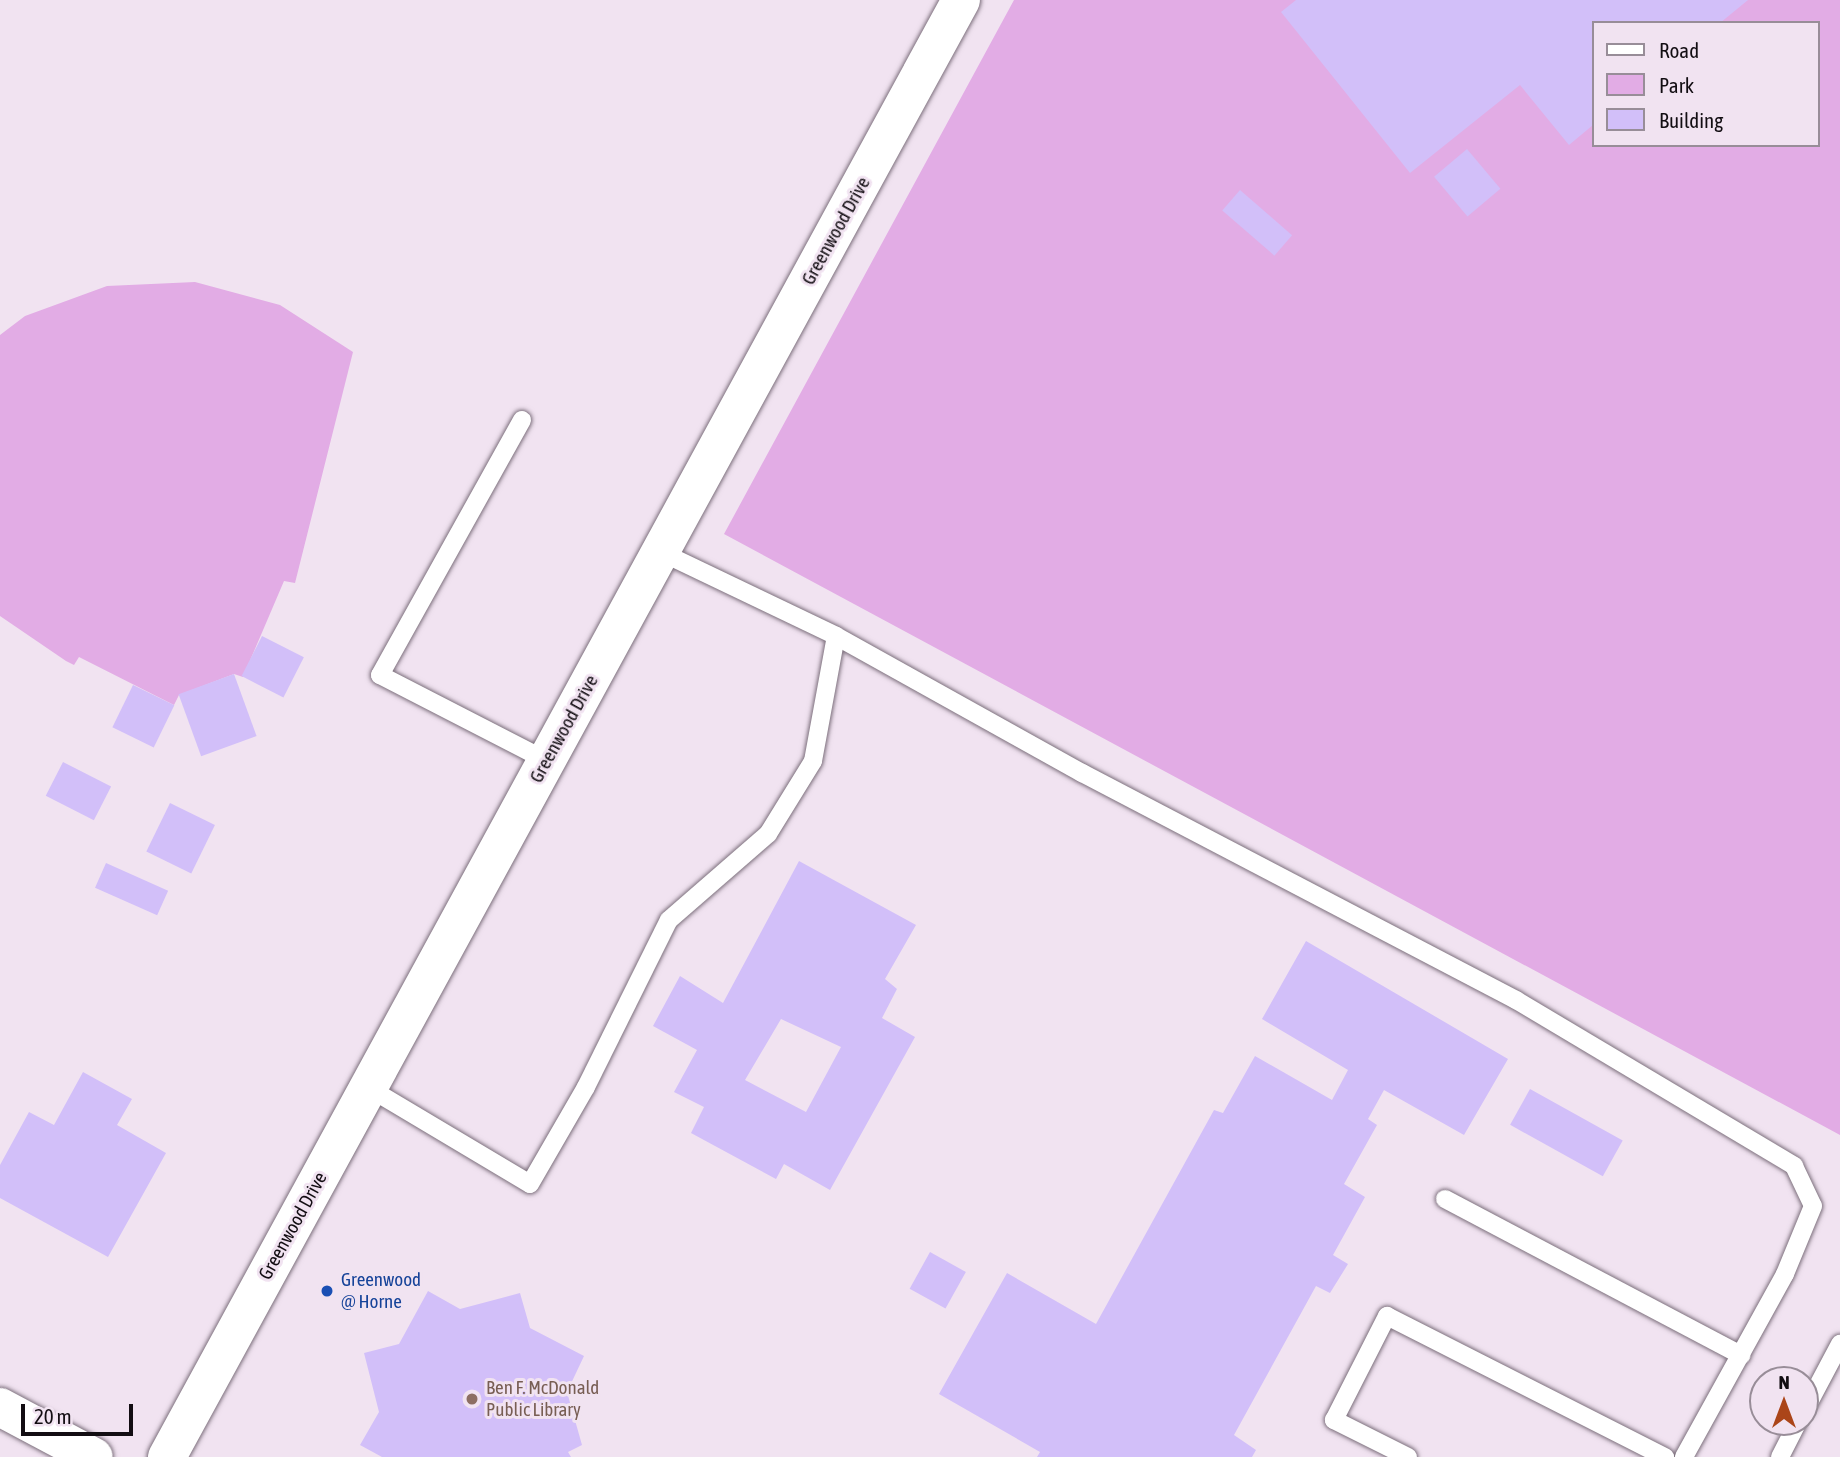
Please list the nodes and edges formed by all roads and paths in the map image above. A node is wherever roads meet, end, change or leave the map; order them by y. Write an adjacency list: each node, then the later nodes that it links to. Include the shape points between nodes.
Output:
1 (961, 0): 3 (main road, Greenwood Drive)
2 (522, 420): 5 (lane, via 380,675)
3 (661, 552): 4 (lane); 5 (main road, Greenwood Drive)
4 (836, 636): 6 (lane, via 813,761 768,834 669,920 586,1087 530,1184); 9 (lane, via 1082,773 1516,1000 1794,1166 1813,1206 1785,1274)
5 (547, 761): 6 (main road, Greenwood Drive)
6 (369, 1088): 14 (main road, Greenwood Drive)
7 (1445, 1199): 9 (lane)
8 (1840, 1344): 10 (lane)
9 (1741, 1355): 17 (lane)
10 (1819, 1384)
11 (0, 1407): 13 (main road)
12 (1791, 1436): 18 (lane)
13 (94, 1457)
14 (167, 1457)
15 (1408, 1457): 16 (lane, via 1334,1420 1387,1316)
16 (1665, 1457)
17 (1684, 1457)
18 (1780, 1457)

